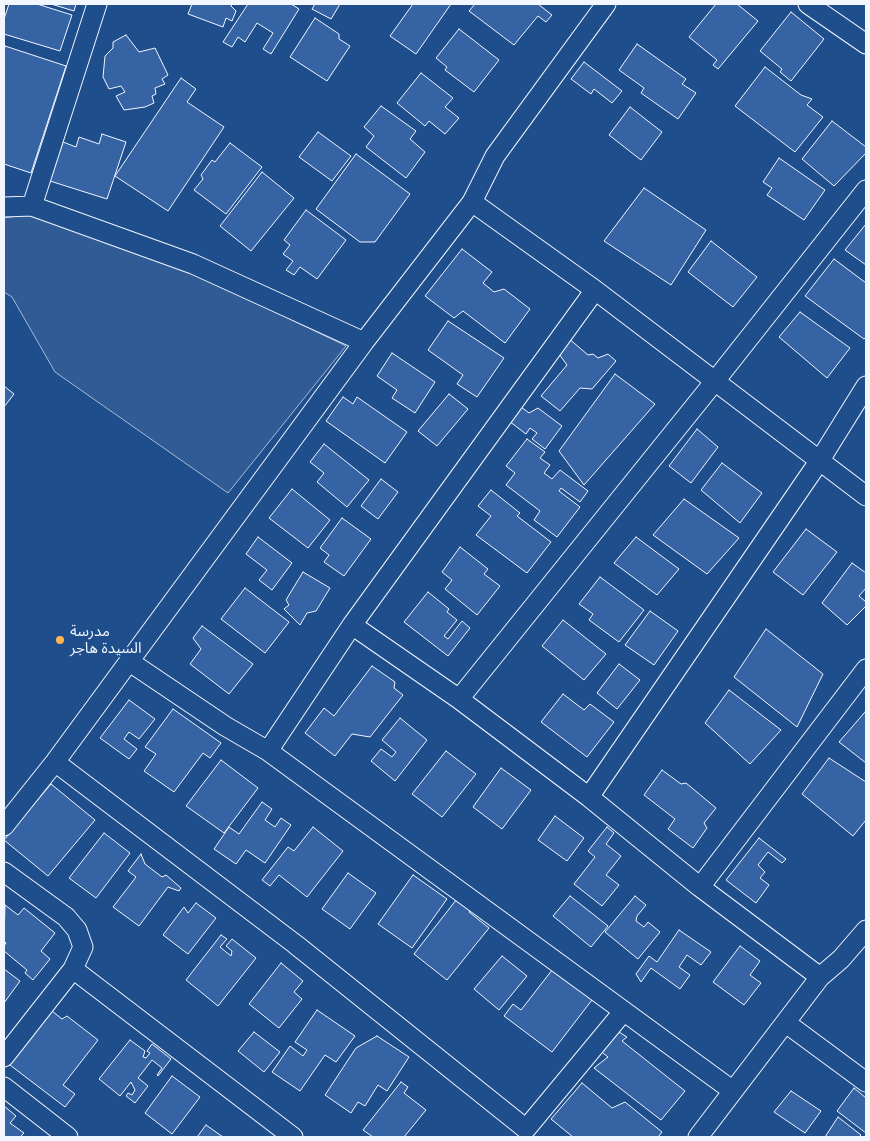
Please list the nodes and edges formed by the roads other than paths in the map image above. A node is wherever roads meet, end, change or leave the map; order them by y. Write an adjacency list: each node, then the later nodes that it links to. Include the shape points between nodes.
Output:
1 (97, 4): 7 (street)
2 (606, 4): 6 (street, via 495,156)
3 (808, 4): 4 (street)
4 (866, 44)
5 (866, 190): 11 (street)
6 (472, 202): 9 (street); 10 (street)
7 (32, 206): 8 (street); 10 (street, via 193,264)
8 (4, 207)
9 (595, 290): 11 (street); 15 (street)
10 (364, 342): 16 (street)
11 (715, 381): 13 (street); 18 (street)
12 (866, 386): 13 (street)
13 (820, 460): 14 (street); 21 (street)
14 (866, 496)
15 (352, 625): 18 (street); 19 (street)
16 (130, 662): 19 (street); 20 (street)
17 (866, 669): 24 (street)
18 (459, 699): 21 (street)
19 (268, 751): 28 (street)
20 (55, 762): 22 (street); 34 (street, via 295,944)
21 (589, 797): 24 (street)
22 (4, 826)
23 (4, 872): 26 (street, via 66,916 77,930 83,947)
24 (700, 887): 27 (street)
25 (866, 930): 27 (street)
26 (73, 969): 30 (street); 36 (street)
27 (820, 977): 29 (street)
28 (623, 1012): 33 (street); 34 (street)
29 (786, 1023): 31 (street); 33 (street)
30 (4, 1057)
31 (866, 1082)
32 (4, 1087): 37 (street)
33 (733, 1092): 35 (street)
34 (522, 1133)
35 (704, 1135)
36 (288, 1136)
37 (68, 1137)

